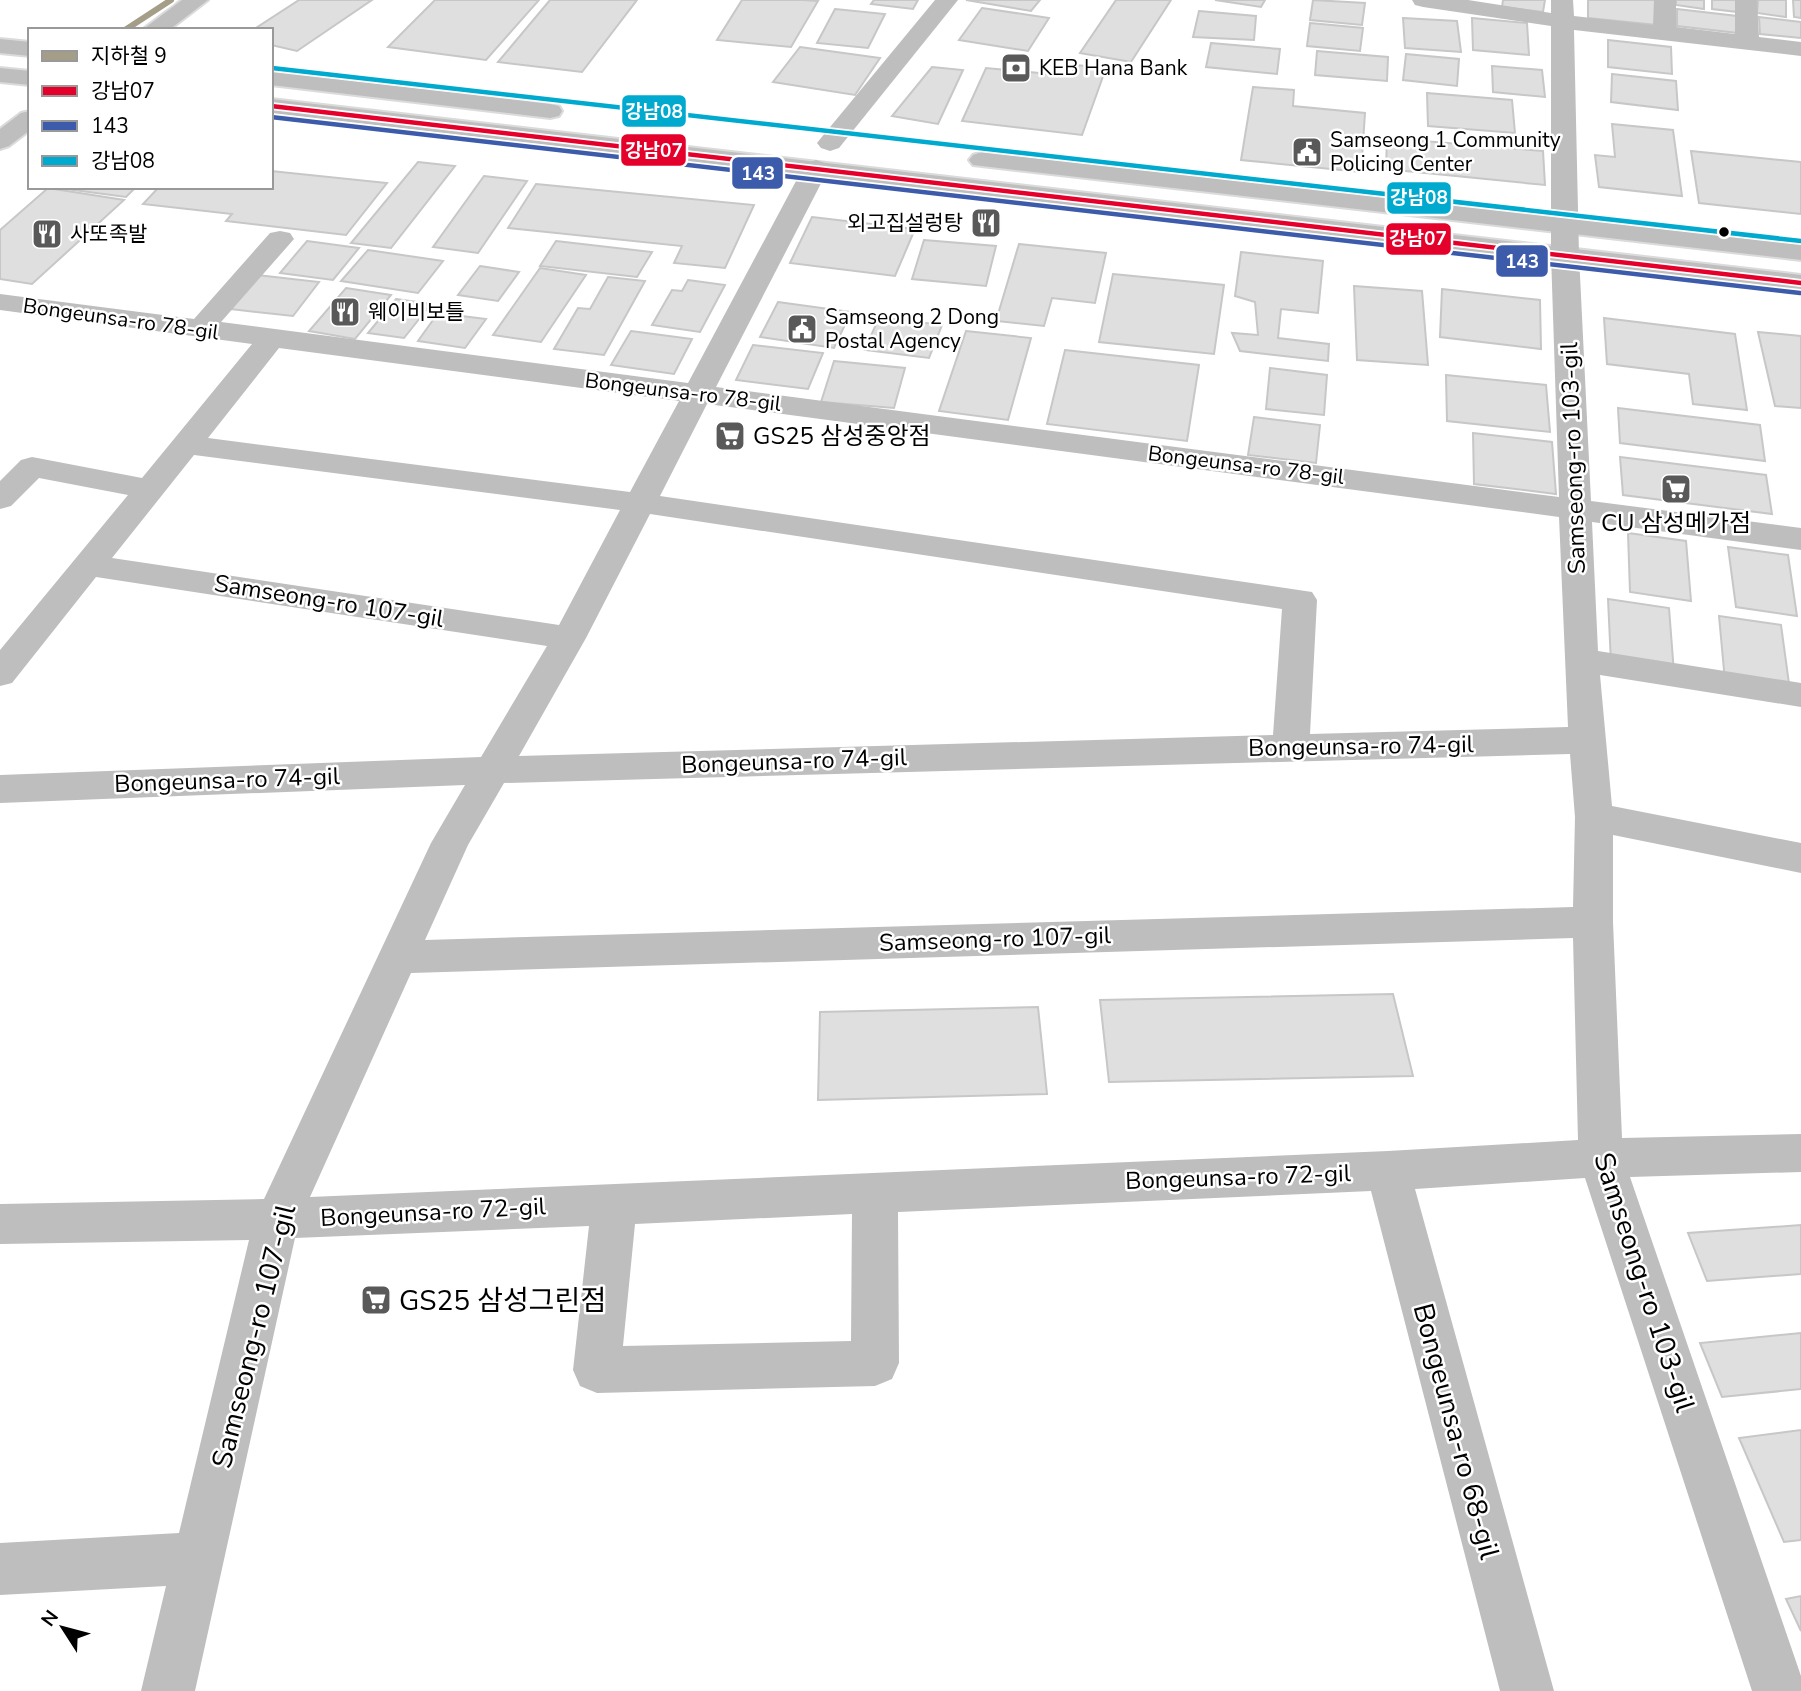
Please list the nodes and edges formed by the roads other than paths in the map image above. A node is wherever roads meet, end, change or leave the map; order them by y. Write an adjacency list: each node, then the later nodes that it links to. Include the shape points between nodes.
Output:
1 (197, 0): 7 (street)
2 (947, 0): 19 (street, Samseong-ro 107-gil)
3 (1423, 0): 6 (street)
4 (1665, 0): 8 (street)
5 (1746, 0): 9 (street)
6 (1561, 11): 8 (street); 21 (street, Samseong-ro 103-gil)
7 (156, 28)
8 (1664, 33): 9 (street)
9 (1747, 43): 12 (street)
10 (0, 46): 11 (street)
11 (28, 49)
12 (1801, 49)
13 (0, 75): 14 (street)
14 (28, 78)
15 (273, 78): 19 (street)
16 (273, 106): 19 (street)
17 (28, 120): 18 (street)
18 (0, 141)
19 (823, 155): 21 (street); 27 (street, Samseong-ro 107-gil)
20 (279, 239): 25 (street)
21 (1566, 240): 22 (street); 23 (street); 32 (street, Samseong-ro 103-gil)
22 (1801, 252)
23 (1801, 283)
24 (0, 302): 25 (street, Bongeunsa-ro 78-gil)
25 (200, 329): 26 (street, Bongeunsa-ro 78-gil)
26 (271, 339): 27 (street, Bongeunsa-ro 78-gil); 28 (street)
27 (699, 394): 31 (street, Samseong-ro 107-gil); 32 (street, Bongeunsa-ro 78-gil)
28 (186, 444): 29 (street); 31 (street)
29 (148, 489): 30 (street, via 32,467); 34 (street)
30 (0, 499)
31 (641, 503): 35 (street, Samseong-ro 107-gil); 40 (street, via 1300,600)
32 (1575, 508): 33 (street, Bongeunsa-ro 78-gil); 36 (street, Samseong-ro 103-gil)
33 (1801, 539)
34 (88, 565): 35 (street, Samseong-ro 107-gil); 37 (street)
35 (569, 638): 41 (street, Samseong-ro 107-gil)
36 (1581, 660): 38 (street); 39 (street, Samseong-ro 103-gil)
37 (0, 674)
38 (1801, 695)
39 (1588, 740): 40 (street, Bongeunsa-ro 74-gil); 43 (street, Samseong-ro 103-gil)
40 (1291, 747): 41 (street, Bongeunsa-ro 74-gil)
41 (492, 770): 42 (street, Bongeunsa-ro 74-gil); 46 (street, Samseong-ro 107-gil, via 450,844)
42 (0, 789)
43 (1594, 817): 44 (street); 45 (street, Samseong-ro 103-gil)
44 (1801, 858)
45 (1593, 922): 46 (street, Samseong-ro 107-gil); 48 (street, Samseong-ro 103-gil)
46 (398, 957): 52 (street, Samseong-ro 107-gil)
47 (1801, 1153): 48 (street, Bongeunsa-ro 72-gil)
48 (1601, 1158): 49 (street, Bongeunsa-ro 72-gil); 58 (street, Samseong-ro 103-gil)
49 (1388, 1171): 50 (street, Bongeunsa-ro 72-gil); 57 (street, Bongeunsa-ro 68-gil)
50 (875, 1193): 51 (street, Bongeunsa-ro 72-gil); 51 (street, via 875,1363 597,1370)
51 (614, 1204): 52 (street, Bongeunsa-ro 72-gil)
52 (277, 1219): 53 (street, Bongeunsa-ro 72-gil); 54 (street, Samseong-ro 107-gil)
53 (0, 1224)
54 (198, 1558): 55 (street); 56 (street, Samseong-ro 107-gil)
55 (0, 1569)
56 (169, 1691)
57 (1527, 1691)
58 (1779, 1691)

